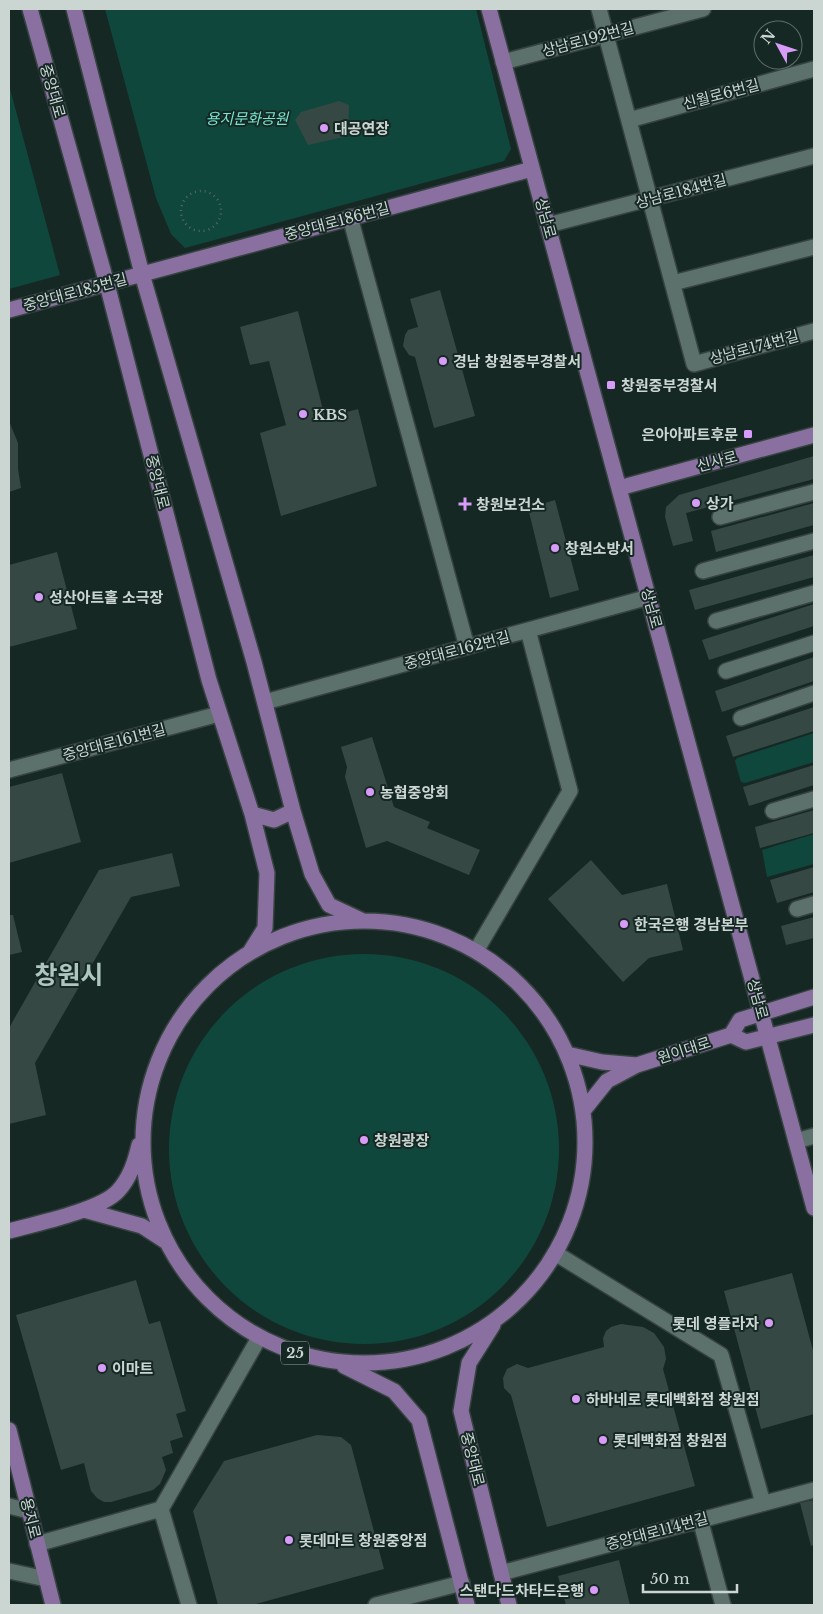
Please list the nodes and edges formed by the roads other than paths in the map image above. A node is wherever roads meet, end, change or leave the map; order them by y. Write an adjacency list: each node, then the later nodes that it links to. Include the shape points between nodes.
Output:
1 (30, 9): 18 (main road, 중앙대로)
2 (74, 9): 16 (main road)
3 (489, 9): 7 (main road, 상남로)
4 (599, 9): 6 (street)
5 (703, 9): 6 (street, 상남로192번길)
6 (605, 34): 7 (street, 상남로192번길); 9 (street)
7 (503, 62): 11 (main road, 상남로)
8 (814, 69): 9 (street, 신월로6번길)
9 (629, 120): 12 (street)
10 (814, 156): 12 (street, 상남로184번길)
11 (532, 169): 13 (main road, 중앙대로186번길); 14 (main road, 상남로)
12 (650, 198): 14 (street, 상남로184번길); 17 (street)
13 (350, 217): 16 (main road, 중앙대로186번길); 32 (street)
14 (548, 225): 22 (main road, 상남로)
15 (814, 246): 17 (street)
16 (142, 274): 18 (main road, 중앙대로185번길); 35 (main road)
17 (673, 283): 20 (street, 상남로174번길, via 694,364)
18 (107, 284): 19 (main road, 중앙대로185번길); 36 (main road, 중앙대로)
19 (9, 310)
20 (814, 331)
21 (814, 435): 22 (main road, 신사로)
22 (619, 488): 28 (main road, 상남로)
23 (814, 492): 24 (street)
24 (720, 517)
25 (814, 541): 26 (street)
26 (703, 571)
27 (814, 593): 29 (street)
28 (648, 597): 30 (street, 중앙대로162번길); 49 (main road, 상남로)
29 (716, 621)
30 (528, 630): 32 (street, 중앙대로162번길); 46 (street, via 570,792)
31 (814, 643): 33 (street)
32 (467, 647): 35 (street, 중앙대로162번길)
33 (726, 670)
34 (814, 693): 37 (street)
35 (265, 702): 40 (main road)
36 (219, 714): 38 (street, 중앙대로161번길); 42 (main road, 중앙대로)
37 (741, 718)
38 (9, 770)
39 (814, 799): 41 (street)
40 (293, 811): 42 (main road, via 274,820); 45 (main road, via 312,874 329,905)
41 (773, 812)
42 (252, 814): 47 (main road, 중앙대로, via 268,873 265,928)
43 (814, 904): 44 (street)
44 (797, 909)
45 (362, 921): 46 (main road, 25, via 421,928); 47 (main road, 25, via 304,929)
46 (476, 951): 53 (main road, 25, via 505,971 530,995)
47 (250, 953): 56 (main road, 25, via 210,984 179,1022 156,1066)
48 (814, 998): 49 (main road, 원이대로)
49 (761, 1012): 51 (main road, 원이대로, via 740,1020); 52 (main road, 상남로)
50 (814, 1025): 52 (main road, 원이대로)
51 (731, 1035): 52 (main road, 원이대로, via 746,1042); 54 (main road, 원이대로)
52 (768, 1037): 58 (main road, 상남로)
53 (568, 1054): 54 (main road, 원이대로, via 602,1062); 55 (main road, 25)
54 (637, 1065): 55 (main road, 원이대로, via 607,1082)
55 (583, 1111): 63 (main road, 25, via 585,1148 581,1184 571,1220)
56 (144, 1114): 60 (main road, via 137,1155 129,1176 117,1193); 62 (main road, 25, via 145,1179)
57 (814, 1136): 58 (street)
58 (796, 1141): 59 (main road, 상남로)
59 (814, 1208)
60 (84, 1210): 61 (main road); 62 (main road, via 142,1226)
61 (9, 1231)
62 (165, 1241): 65 (main road, 25, via 205,1297 230,1320)
63 (555, 1253): 64 (main road, 25, via 529,1289); 69 (street, via 721,1355)
64 (497, 1319): 66 (main road, 25, via 453,1345 422,1356 372,1364); 76 (main road, 중앙대로, via 469,1363 461,1411)
65 (259, 1338): 66 (main road, 25, via 298,1354); 71 (street)
66 (338, 1363): 78 (main road, via 394,1391 419,1420)
67 (10, 1436): 72 (main road, 용지로)
68 (814, 1490): 69 (street, 중앙대로114번길)
69 (763, 1503): 73 (street, 중앙대로114번길)
70 (9, 1506): 72 (street)
71 (161, 1509): 74 (street); 80 (street)
72 (29, 1511): 74 (main road, 용지로)
73 (700, 1519): 76 (street, 중앙대로114번길); 84 (street)
74 (37, 1544): 77 (main road, 용지로)
75 (9, 1571): 77 (street)
76 (501, 1573): 83 (main road, 중앙대로)
77 (46, 1579): 79 (main road, 용지로)
78 (462, 1583): 81 (street); 82 (main road)
79 (53, 1605)
80 (189, 1605)
81 (376, 1605)
82 (467, 1605)
83 (509, 1605)
84 (723, 1605)

